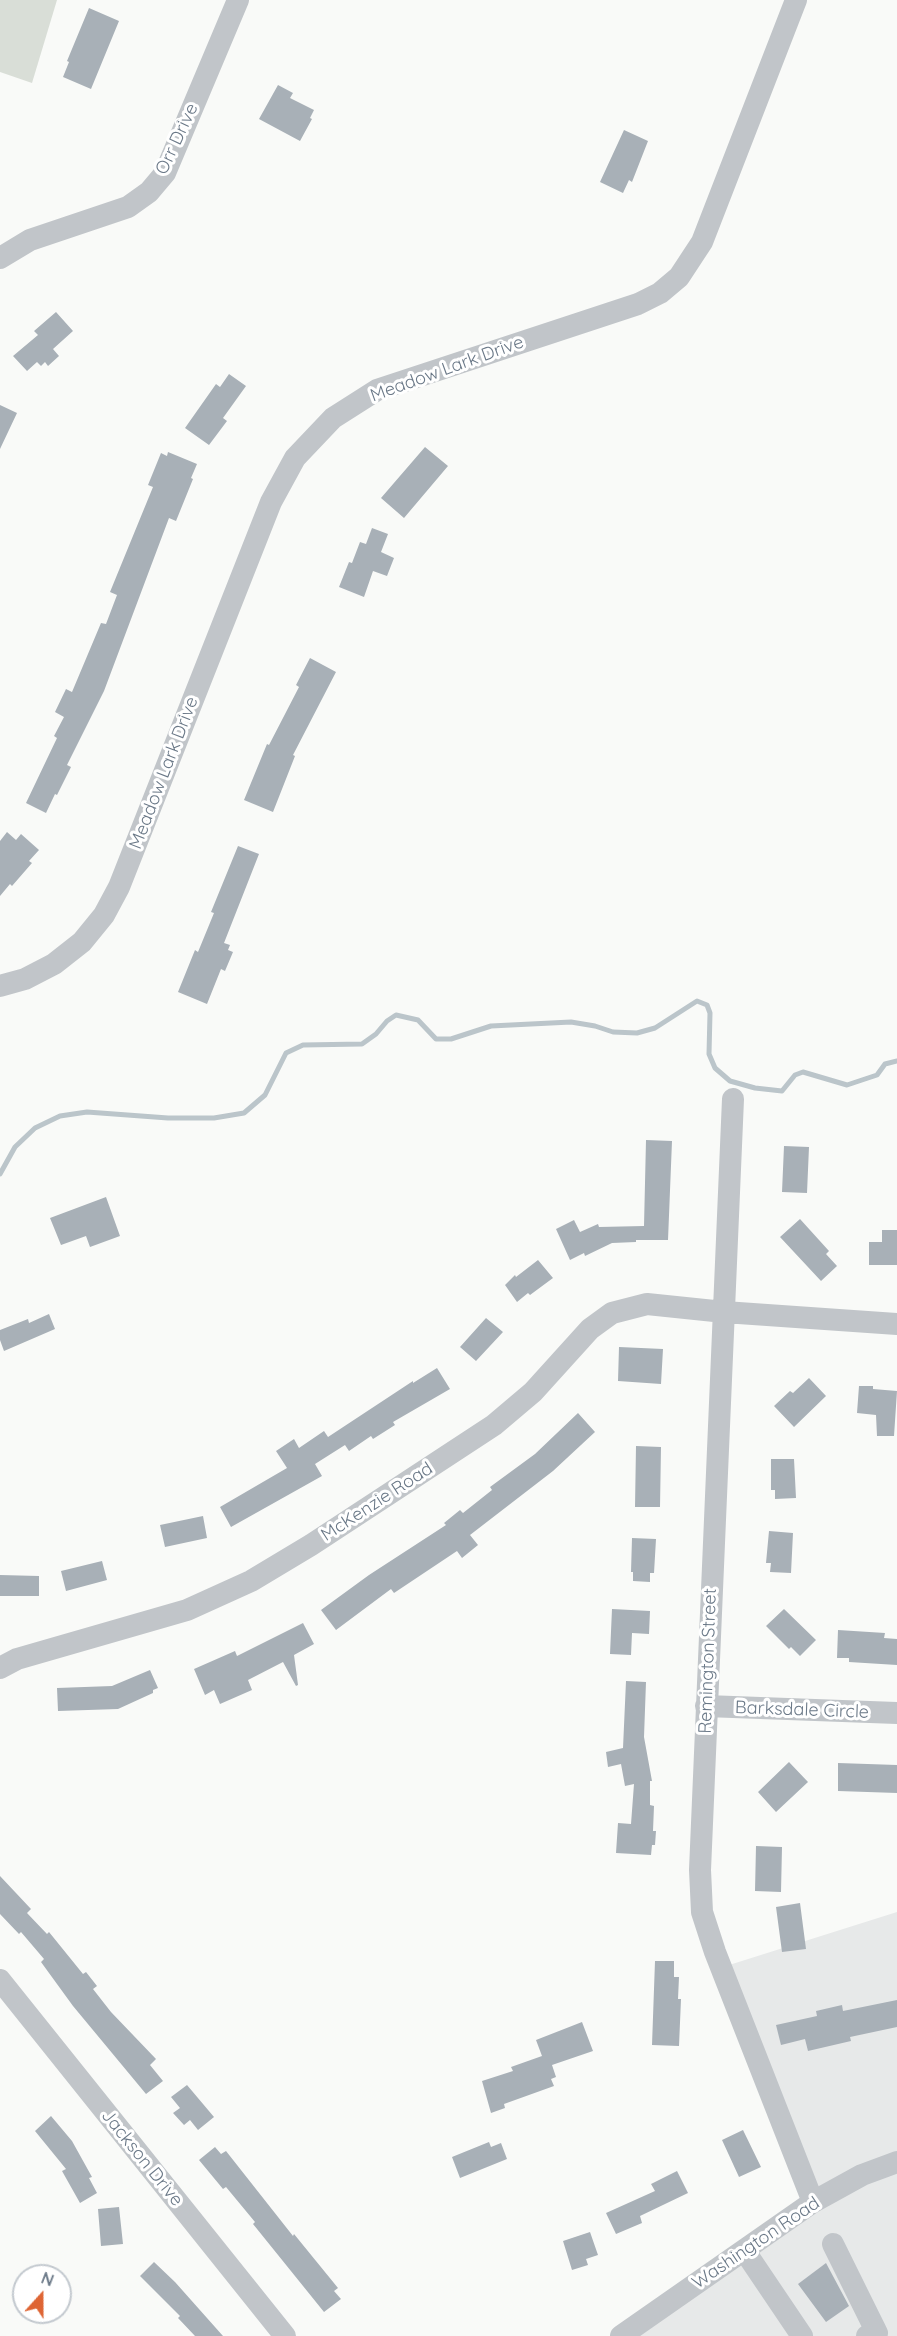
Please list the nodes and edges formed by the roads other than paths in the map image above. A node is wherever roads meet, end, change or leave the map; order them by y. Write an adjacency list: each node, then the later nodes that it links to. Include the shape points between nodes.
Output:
1 (238, 0): 3 (street, Orr Drive, via 165,173 149,192 128,207 30,240)
2 (796, 0): 4 (street, Meadow Lark Drive, via 702,242 679,277 638,304 377,390 333,418 295,458 271,502 104,915 82,942 54,964)
3 (0, 258)
4 (0, 986)
5 (733, 1099): 6 (street, Remington Street)
6 (724, 1312): 7 (street); 8 (street, McKenzie Road, via 647,1304 612,1313 590,1329 533,1392 494,1425 251,1581 187,1610 17,1659); 9 (street, Remington Street)
7 (897, 1324)
8 (0, 1668)
9 (706, 1706): 10 (street, Barksdale Circle); 13 (street, Remington Street, via 702,1912)
10 (897, 1713)
11 (0, 1980): 17 (street, Jackson Drive)
12 (897, 2162): 13 (street, Washington Road, via 862,2175)
13 (813, 2202): 15 (street, Washington Road)
14 (833, 2244): 19 (street, via 877,2333)
15 (744, 2250): 16 (street, Washington Road); 18 (street)
16 (632, 2333)
17 (285, 2336)
18 (802, 2336)
19 (867, 2336)

